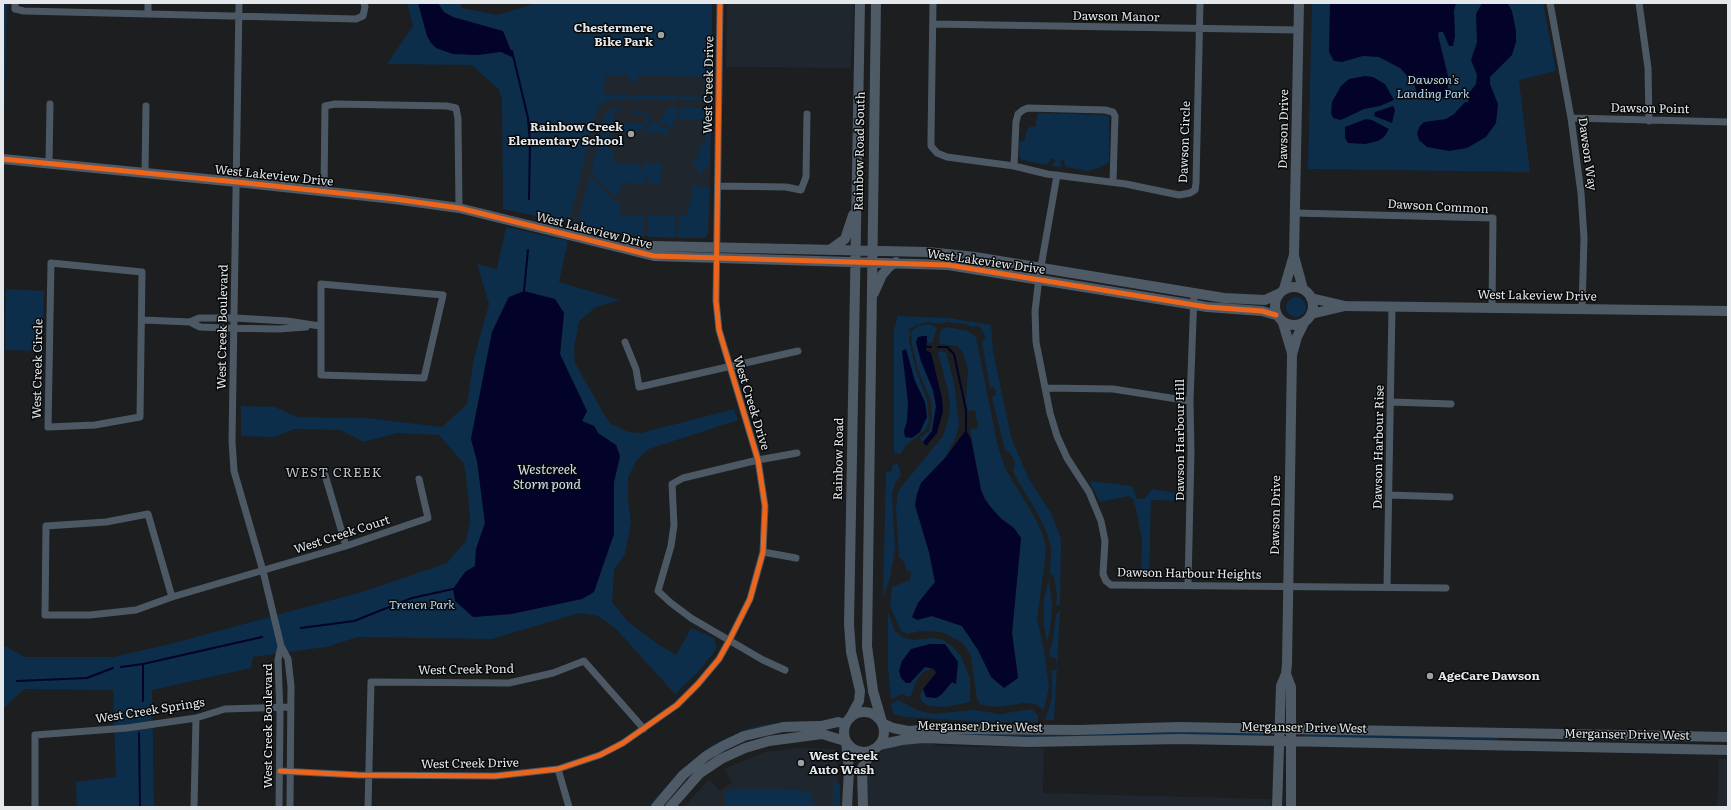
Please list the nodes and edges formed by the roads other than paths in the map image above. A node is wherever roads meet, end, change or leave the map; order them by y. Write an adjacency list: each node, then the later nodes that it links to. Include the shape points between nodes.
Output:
1 (148, 3): 13 (street)
2 (239, 3): 14 (street, West Creek Boulevard)
3 (364, 3): 14 (street, via 364,16 356,19)
4 (720, 3): 31 (street, West Creek Drive)
5 (860, 3): 33 (street, Rainbow Road South)
6 (876, 3): 38 (street, Rainbow Road South)
7 (933, 3): 15 (street, Dawson Circle)
8 (1200, 3): 16 (street, Dawson Circle)
9 (1299, 3): 17 (street, Dawson Drive)
10 (1550, 3): 21 (street, Dawson Way)
11 (1639, 3): 22 (street, via 1648,68)
12 (15, 6): 13 (street, via 24,11)
13 (148, 14): 14 (street)
14 (238, 17): 29 (street, West Creek Boulevard)
15 (933, 24): 16 (street, Dawson Manor); 26 (street, Dawson Circle, via 931,138 934,151 947,157)
16 (1199, 29): 17 (street, Dawson Manor); 30 (street, Dawson Circle, via 1195,190 1179,195)
17 (1298, 30): 35 (street, Dawson Drive)
18 (50, 104): 25 (street)
19 (146, 106): 27 (street)
20 (807, 114): 31 (street, via 806,177 801,190 786,187)
21 (1571, 118): 22 (street, Dawson Point); 53 (street, Dawson Way, via 1583,215)
22 (1649, 121): 23 (street, Dawson Point)
23 (1728, 122)
24 (3, 158): 25 (street, West Lakeview Drive)
25 (49, 163): 27 (street, West Lakeview Drive)
26 (1014, 166): 28 (street, Dawson Circle); 30 (street, via 1016,122 1018,114 1023,110 1105,110 1113,112 1115,116)
27 (145, 174): 29 (street, West Lakeview Drive)
28 (1057, 175): 30 (street, Dawson Circle); 44 (street)
29 (237, 182): 32 (street, West Lakeview Drive); 56 (street, West Creek Boulevard)
30 (1113, 182)
31 (718, 186): 39 (street, West Creek Drive)
32 (324, 191): 34 (street, West Lakeview Drive); 34 (street, via 325,106 447,106 456,108 458,119)
33 (858, 200): 36 (street, via 845,239); 37 (street, Rainbow Road)
34 (459, 208): 39 (street, West Lakeview Drive, via 628,248 654,246)
35 (1295, 212): 40 (street, Dawson Drive); 52 (street, Dawson Common, via 1493,218)
36 (831, 249): 37 (street, West Lakeview Drive); 39 (street, West Lakeview Drive)
37 (856, 250): 38 (street, West Lakeview Drive); 41 (street, Rainbow Road)
38 (872, 250): 42 (street, Rainbow Road South); 44 (street, West Lakeview Drive, via 951,254)
39 (716, 253): 41 (street, West Lakeview Drive); 66 (street, West Creek Drive, via 719,330)
40 (1294, 254): 45 (street, Dawson Drive); 46 (street, Dawson Drive)
41 (856, 262): 42 (street, West Lakeview Drive); 93 (street, Rainbow Road, via 849,624 860,691 859,701)
42 (872, 262): 43 (street, West Lakeview Drive); 48 (street, Rainbow Road South)
43 (896, 262): 44 (street, West Lakeview Drive); 48 (street, via 882,275)
44 (1039, 274): 49 (street, West Lakeview Drive); 67 (street, Dawson Harbour Heights, via 1035,329)
45 (1303, 289): 46 (street, via 1293,287); 47 (street)
46 (1281, 292): 49 (street, West Lakeview Drive, via 1270,299 1259,300); 57 (street, via 1274,304)
47 (1312, 298): 50 (street, West Lakeview Drive); 55 (street)
48 (871, 299): 94 (street, via 867,646 873,691)
49 (1193, 299): 57 (street, West Lakeview Drive, via 1222,309 1262,311); 68 (street, Dawson Harbour Hill)
50 (1345, 306): 51 (street, West Lakeview Drive); 55 (street, West Lakeview Drive)
51 (1392, 307): 52 (street, West Lakeview Drive); 69 (street, Dawson Harbour Rise)
52 (1492, 308): 53 (street, West Lakeview Drive)
53 (1582, 309): 54 (street, West Lakeview Drive)
54 (1728, 311)
55 (1311, 314): 60 (street)
56 (235, 318): 59 (street, via 199,318); 61 (street); 62 (street, West Creek Boulevard)
57 (1280, 319): 60 (street, via 1294,326); 65 (street, Dawson Drive)
58 (143, 320): 58 (street, West Creek Circle, via 142,272 50,263 48,427 95,425 140,417); 59 (street)
59 (190, 322): 62 (street, via 200,327)
60 (1304, 323): 65 (street, Dawson Drive)
61 (320, 326): 61 (street, via 321,375 424,378 443,295 321,284); 62 (street)
62 (235, 329): 80 (street, West Creek Boulevard, via 232,441 234,471)
63 (625, 342): 66 (street, via 640,387)
64 (798, 351): 66 (street)
65 (1292, 355): 82 (street, Dawson Drive)
66 (730, 367): 72 (street, West Creek Drive)
67 (1046, 388): 68 (street, via 1113,389); 81 (street, Dawson Harbour Heights, via 1057,436 1067,458 1089,492 1101,521 1105,542 1103,574 1106,581 1111,585)
68 (1190, 401): 81 (street, Dawson Harbour Hill)
69 (1391, 402): 70 (street); 75 (street, Dawson Harbour Rise)
70 (1451, 404)
71 (797, 453): 72 (street)
72 (758, 460): 78 (street, West Creek Drive, via 765,506); 86 (street, via 683,478 672,484 674,526 658,591 691,618)
73 (325, 475): 77 (street)
74 (419, 479): 77 (street, West Creek Court, via 428,518)
75 (1389, 496): 76 (street); 83 (street, Dawson Harbour Rise)
76 (1450, 497)
77 (346, 546): 80 (street, West Creek Court)
78 (763, 552): 79 (street); 86 (street, West Creek Drive, via 750,599)
79 (796, 558)
80 (263, 571): 85 (street, West Creek Court); 87 (street, West Creek Boulevard)
81 (1188, 585): 82 (street, Dawson Harbour Heights)
82 (1288, 586): 83 (street, Dawson Harbour Heights); 89 (street, Dawson Drive)
83 (1388, 587): 84 (street, Dawson Harbour Heights)
84 (1446, 588)
85 (172, 597): 85 (street, West Creek Court, via 136,610 45,616 46,526 106,522 148,514)
86 (729, 641): 88 (street); 95 (street, West Creek Drive, via 719,659 698,684 677,705)
87 (281, 646): 90 (street, West Creek Boulevard, via 278,660); 91 (street, West Creek Boulevard, via 288,659)
88 (785, 670)
89 (1286, 674): 96 (street, Dawson Drive, via 1281,686); 97 (street, Dawson Drive, via 1291,686)
90 (280, 707): 91 (street, West Creek Springs); 92 (street, West Creek Springs, via 225,708); 106 (street, West Creek Boulevard)
91 (292, 707): 107 (street, West Creek Boulevard)
92 (196, 718): 109 (street, West Creek Springs, via 127,728 35,735); 110 (street)
93 (848, 720): 94 (street, via 860,712 870,712); 101 (street, via 844,734); 104 (street, via 821,726 783,727 761,731 723,746)
94 (882, 722): 96 (street, Merganser Drive West, via 893,728 908,731 1179,727); 102 (street, via 884,734)
95 (644, 729): 105 (street, West Creek Drive, via 600,754); 108 (street, West Creek Pond, via 584,661 553,673 509,683 371,682)
96 (1279, 729): 97 (street, Merganser Drive West); 99 (street, Dawson Drive)
97 (1292, 729): 98 (street, Merganser Drive West); 100 (street, Dawson Drive)
98 (1728, 737)
99 (1279, 740): 100 (street, Merganser Drive West); 102 (street, Merganser Drive West, via 1028,742 923,738 902,740); 119 (street, Dawson Drive)
100 (1291, 740): 103 (street, Merganser Drive West); 120 (street, Dawson Drive)
101 (846, 741): 102 (street, via 862,752); 104 (street, via 822,734 769,741); 117 (street, via 849,769)
102 (877, 747): 118 (street, via 862,768)
103 (1728, 750)
104 (709, 760): 115 (street, via 683,775); 116 (street)
105 (558, 769): 108 (street, West Creek Drive, via 495,776); 114 (street)
106 (280, 771): 107 (street, West Creek Drive); 111 (street, West Creek Boulevard)
107 (291, 771): 108 (street, West Creek Drive); 112 (street, West Creek Boulevard)
108 (369, 775): 113 (street)
109 (35, 807)
110 (194, 807)
111 (279, 807)
112 (290, 807)
113 (368, 807)
114 (569, 807)
115 (656, 807)
116 (670, 807)
117 (847, 807)
118 (863, 807)
119 (1278, 807)
120 (1291, 807)

